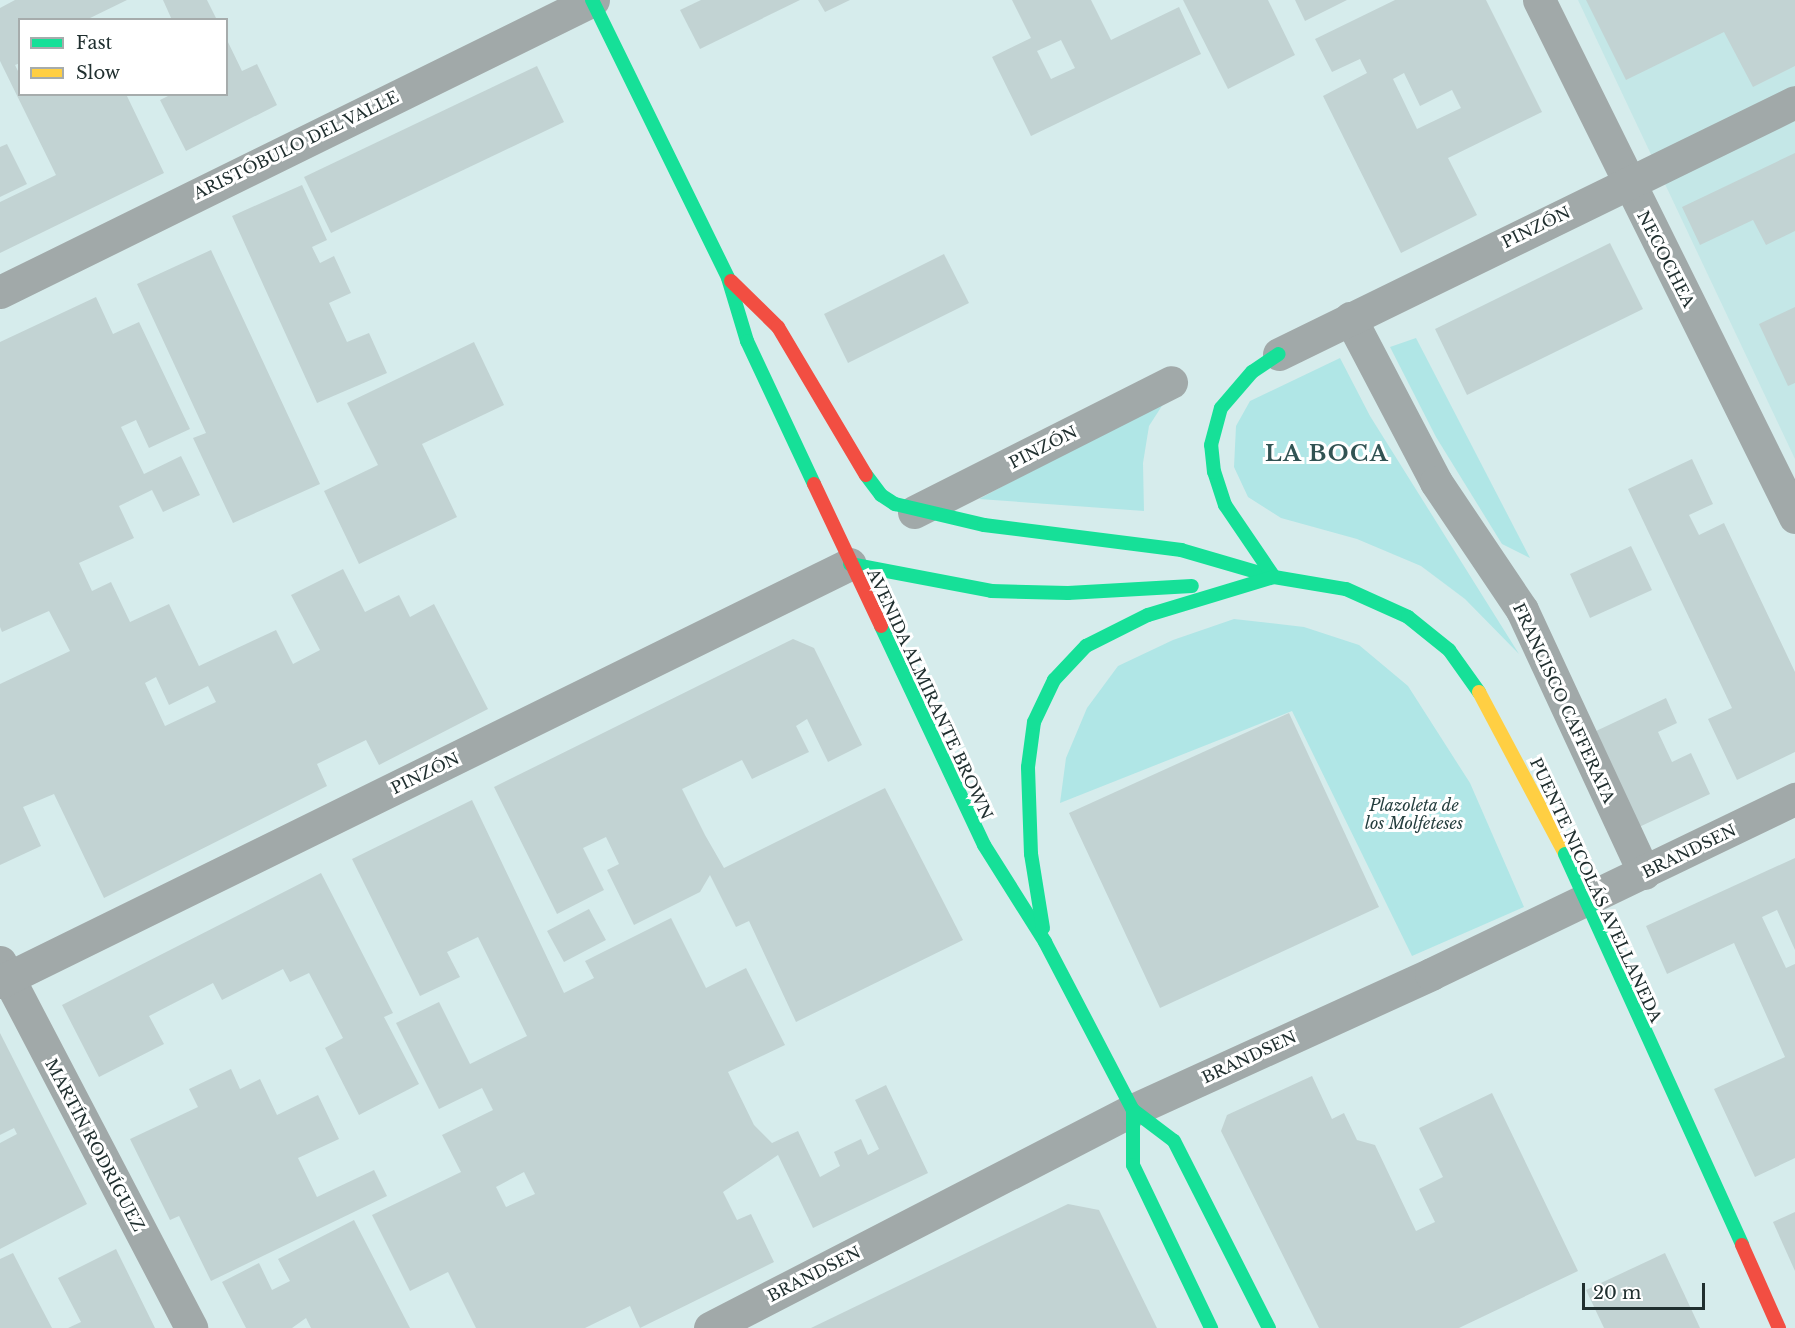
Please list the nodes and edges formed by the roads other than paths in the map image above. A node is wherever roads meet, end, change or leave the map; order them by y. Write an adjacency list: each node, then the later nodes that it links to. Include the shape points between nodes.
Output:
1 (592, 0): 5 (main road, AVENIDA ALMIRANTE BROWN); 6 (street, ARISTÓBULO DEL VALLE)
2 (1539, 0): 4 (street, NECOCHEA)
3 (1795, 102): 4 (street, PINZÓN)
4 (1627, 183): 7 (street, PINZÓN); 11 (street, NECOCHEA)
5 (728, 278): 10 (main road, AVENIDA ALMIRANTE BROWN, via 778,327 881,495); 12 (main road, AVENIDA ALMIRANTE BROWN, via 747,341)
6 (0, 292)
7 (1350, 318): 8 (street, PINZÓN); 15 (street, FRANCISCO CAFFERATA, via 1436,482 1522,610)
8 (1279, 354): 13 (main road, via 1252,372 1221,408 1211,445 1214,472 1225,505)
9 (1171, 382): 10 (street, PINZÓN)
10 (914, 512): 13 (main road, PUENTE NICOLÁS AVELLANEDA, via 995,527 1182,550)
11 (1795, 517)
12 (850, 564): 13 (main road, PUENTE NICOLÁS AVELLANEDA, via 991,591 1068,594 1144,591); 16 (main road, AVENIDA ALMIRANTE BROWN, via 984,845); 17 (street, PINZÓN)
13 (1274, 577): 16 (main road, via 1148,615 1086,646 1054,680 1034,722 1028,767 1031,854); 23 (main road, PUENTE NICOLÁS AVELLANEDA, bridge, via 1336,587 1384,603 1449,650 1471,677 1565,854)
14 (1795, 799): 15 (street, BRANDSEN)
15 (1644, 873): 18 (street, BRANDSEN)
16 (1045, 942): 18 (main road, AVENIDA ALMIRANTE BROWN)
17 (3, 974): 19 (street, MARTÍN RODRÍGUEZ)
18 (1132, 1110): 20 (street, BRANDSEN); 21 (main road, AVENIDA ALMIRANTE BROWN, via 1133,1165); 22 (main road, AVENIDA ALMIRANTE BROWN, via 1174,1141)
19 (191, 1328)
20 (710, 1328)
21 (1211, 1328)
22 (1269, 1328)
23 (1779, 1328)

